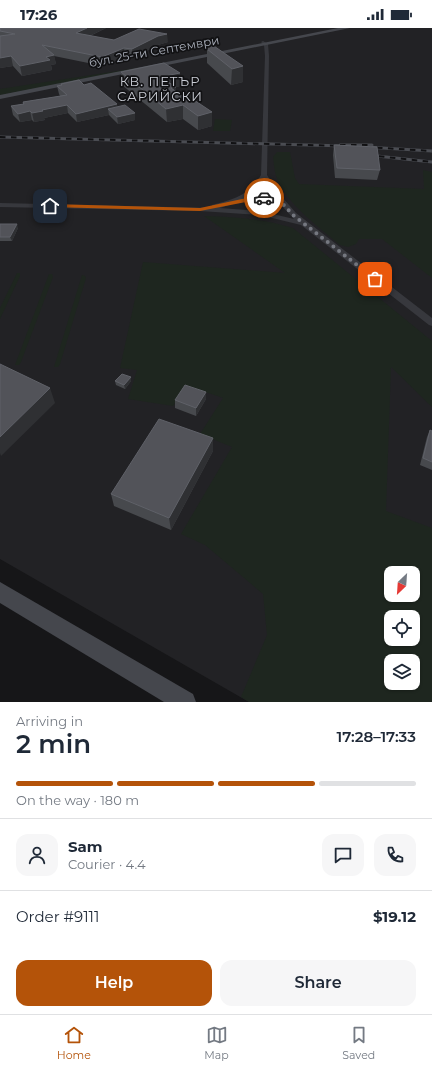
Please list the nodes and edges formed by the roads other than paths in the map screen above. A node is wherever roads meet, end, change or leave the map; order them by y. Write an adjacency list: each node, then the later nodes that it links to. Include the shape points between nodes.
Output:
1 (336, 28): 3 (main road, бул. 25-ти Септември)
2 (347, 28): 3 (main road, бул. 25-ти Септември)
3 (264, 43): 4 (main road, бул. 25-ти Септември); 5 (street); 6 (main road, бул. 25-ти Септември, via 143,66)
4 (242, 49): 5 (main road); 7 (main road, бул. 25-ти Септември)
5 (267, 56): 8 (street)
6 (33, 83)
7 (0, 97)
8 (264, 175): 9 (street, via 256,189); 10 (street)
9 (238, 201): 10 (street, via 263,198); 12 (street)
10 (281, 202): 13 (street, via 277,208); 14 (street)
11 (0, 205): 12 (street)
12 (200, 209): 13 (street)
13 (260, 213): 14 (street)
14 (308, 227): 15 (street)
15 (432, 323)
16 (0, 592): 17 (main road)
17 (185, 702)

